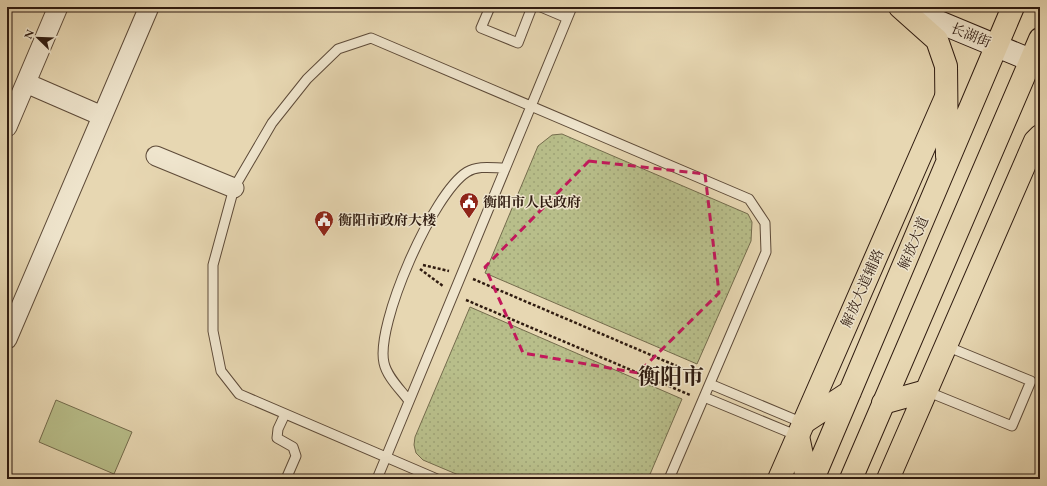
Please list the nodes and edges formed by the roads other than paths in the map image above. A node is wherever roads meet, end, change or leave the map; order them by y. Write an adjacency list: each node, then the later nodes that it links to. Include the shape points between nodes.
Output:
1 (58, 7): 13 (street)
2 (149, 7): 16 (street)
3 (490, 7): 4 (lane, via 481,28 518,43)
4 (532, 7)
5 (540, 7): 10 (lane)
6 (572, 7): 10 (lane)
7 (901, 7): 11 (main road, 长湖街); 14 (main road, via 936,40 946,66)
8 (935, 7): 11 (main road, 长湖街)
9 (1013, 7): 11 (main road, 解放大道)
10 (567, 18): 15 (lane)
11 (999, 40): 12 (main road, 长湖街); 20 (main road, 解放大道)
12 (1037, 52): 30 (main road)
13 (26, 83): 16 (street); 17 (street)
14 (946, 97): 20 (main road); 32 (main road, 解放大道辅路)
15 (530, 107): 21 (lane); 22 (lane, via 371,38 338,49 307,79 272,123); 25 (lane, via 749,199 765,223 766,252)
16 (102, 116): 23 (street)
17 (7, 127)
18 (1040, 136): 24 (main road, via 1035,141)
19 (156, 156): 22 (street)
20 (947, 164): 27 (main road, 解放大道)
21 (506, 168): 29 (lane); 29 (lane, via 477,168 467,171 456,180 426,225 394,300 385,335 384,364)
22 (234, 188): 31 (lane, via 214,265 213,331 221,371 239,394)
23 (7, 339)
24 (946, 346): 26 (main road); 26 (lane, via 1031,381 1012,426)
25 (711, 382): 28 (lane); 32 (lane)
26 (926, 391): 30 (main road); 42 (main road)
27 (850, 392): 32 (main road); 40 (main road, 解放大道)
28 (704, 399): 32 (lane); 37 (lane)
29 (409, 401): 33 (lane)
30 (883, 403): 41 (main road)
31 (285, 414): 33 (lane); 34 (lane, via 277,438 292,447 296,456)
32 (800, 429): 38 (main road, 解放大道辅路); 39 (main road)
33 (386, 457): 35 (lane); 36 (lane)
34 (286, 479)
35 (377, 479)
36 (437, 479)
37 (669, 479)
38 (779, 479)
39 (807, 479)
40 (813, 479)
41 (851, 479)
42 (888, 479)

